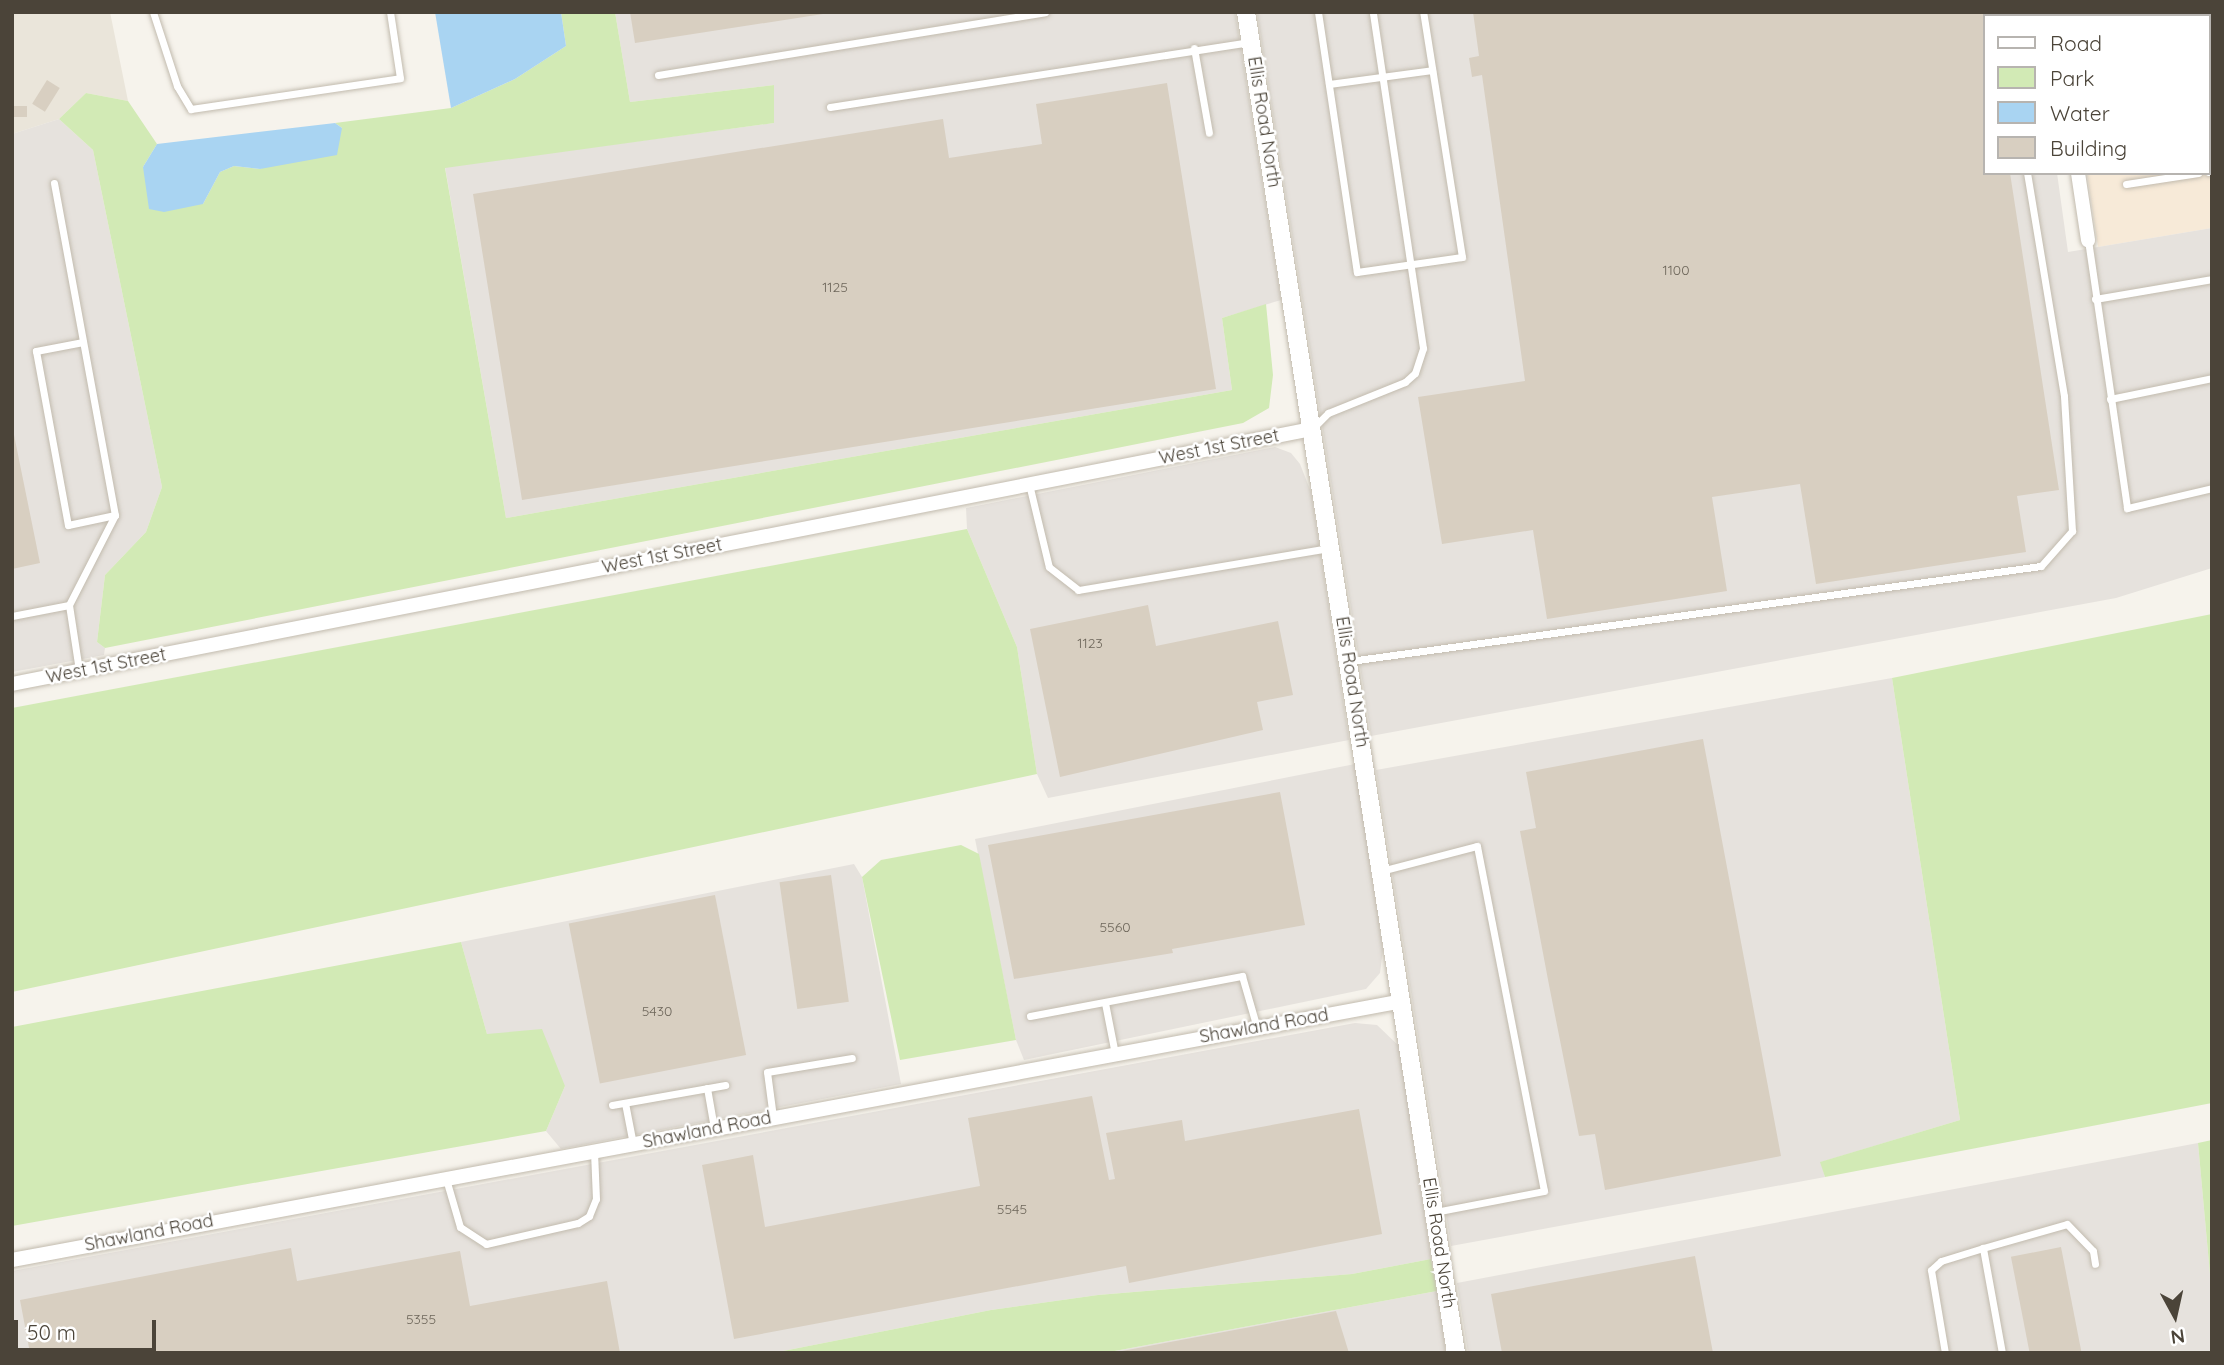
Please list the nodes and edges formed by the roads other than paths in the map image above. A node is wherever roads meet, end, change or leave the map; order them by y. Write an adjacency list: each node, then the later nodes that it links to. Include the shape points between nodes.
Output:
1 (153, 12): 2 (lane, via 177,86 191,108 400,78)
2 (390, 12)
3 (1045, 12): 11 (lane)
4 (1246, 12): 8 (street, Ellis Road North)
5 (1318, 12): 13 (lane)
6 (1373, 12): 12 (lane)
7 (1423, 12): 10 (lane)
8 (1251, 42): 9 (lane); 28 (street, Ellis Road North)
9 (1194, 48): 14 (lane); 15 (lane)
10 (1432, 70): 12 (lane); 22 (lane, via 1462,257)
11 (657, 75)
12 (1384, 77): 13 (lane); 22 (lane)
13 (1329, 84): 22 (lane, via 1357,272)
14 (830, 107)
15 (1209, 133)
16 (2027, 175): 35 (lane, via 2064,396 2072,531 2041,566)
17 (2078, 175): 21 (street)
18 (2185, 175): 20 (lane)
19 (54, 183): 25 (lane)
20 (2126, 184)
21 (2088, 240): 24 (lane)
22 (1412, 264): 28 (lane, via 1423,348 1415,373 1405,382 1328,413)
23 (2212, 279): 24 (lane)
24 (2095, 299): 27 (lane)
25 (83, 342): 31 (lane); 31 (lane, via 36,351 68,526)
26 (2212, 378): 27 (lane)
27 (2110, 399): 30 (lane, via 2127,508)
28 (1312, 429): 29 (street, West 1st Street); 32 (street, Ellis Road North)
29 (1029, 484): 32 (lane, via 1049,567 1078,590); 36 (street, West 1st Street)
30 (2212, 488)
31 (115, 516): 33 (lane, via 105,539 90,556)
32 (1330, 548): 35 (street, Ellis Road North)
33 (69, 605): 34 (lane); 36 (lane)
34 (12, 616)
35 (1349, 661): 38 (street, Ellis Road North)
36 (79, 671): 37 (street, West 1st Street)
37 (12, 684)
38 (1381, 871): 39 (street, Ellis Road North); 54 (lane, via 1477,846 1544,1191)
39 (1402, 1001): 42 (street, Shawland Road); 54 (street, Ellis Road North)
40 (1105, 1003): 41 (lane); 42 (lane, via 1242,976); 43 (lane)
41 (1030, 1016)
42 (1257, 1028): 43 (street, Shawland Road)
43 (1115, 1054): 49 (street, Shawland Road)
44 (852, 1058): 49 (lane, via 766,1072)
45 (725, 1085): 46 (lane)
46 (707, 1088): 47 (lane); 50 (lane)
47 (625, 1103): 48 (lane); 51 (lane)
48 (612, 1105)
49 (773, 1117): 50 (street, Shawland Road)
50 (714, 1128): 51 (street, Shawland Road)
51 (633, 1144): 52 (street, Shawland Road)
52 (594, 1151): 53 (street, Shawland Road); 53 (lane, via 596,1199 589,1216 485,1244 460,1227)
53 (446, 1179): 56 (street, Shawland Road)
54 (1434, 1213): 58 (street, Ellis Road North)
55 (1983, 1248): 57 (lane, via 2067,1224 2087,1243); 59 (lane, via 1941,1261 1931,1270); 60 (lane)
56 (12, 1260)
57 (2095, 1264)
58 (1456, 1353)
59 (1945, 1353)
60 (2002, 1353)

